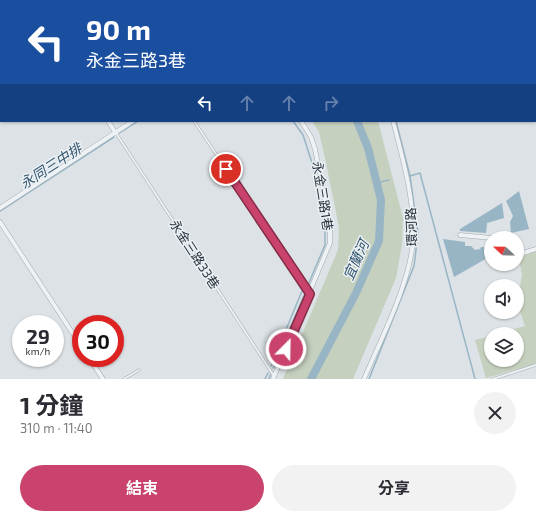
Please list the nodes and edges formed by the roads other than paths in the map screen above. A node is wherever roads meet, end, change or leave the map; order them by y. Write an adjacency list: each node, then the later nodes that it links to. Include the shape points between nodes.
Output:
1 (109, 122): 6 (street)
2 (131, 122): 6 (street)
3 (195, 122): 13 (lane)
4 (302, 122): 13 (street, 永金三路1巷, via 315,149 330,226 330,243)
5 (393, 122): 21 (street, 環河路, via 408,185 413,241 406,278)
6 (115, 132): 7 (street); 18 (lane, 永金三路33巷)
7 (0, 208)
8 (0, 222): 14 (street)
9 (460, 235): 10 (street)
10 (484, 237)
11 (536, 249): 12 (street)
12 (524, 253)
13 (310, 294): 18 (street, 永金三路1巷)
14 (72, 332)
15 (536, 365): 22 (lane)
16 (95, 367): 19 (street)
17 (139, 370): 20 (lane)
18 (274, 377)
19 (103, 379)
20 (124, 379)
21 (364, 379)
22 (493, 379)

